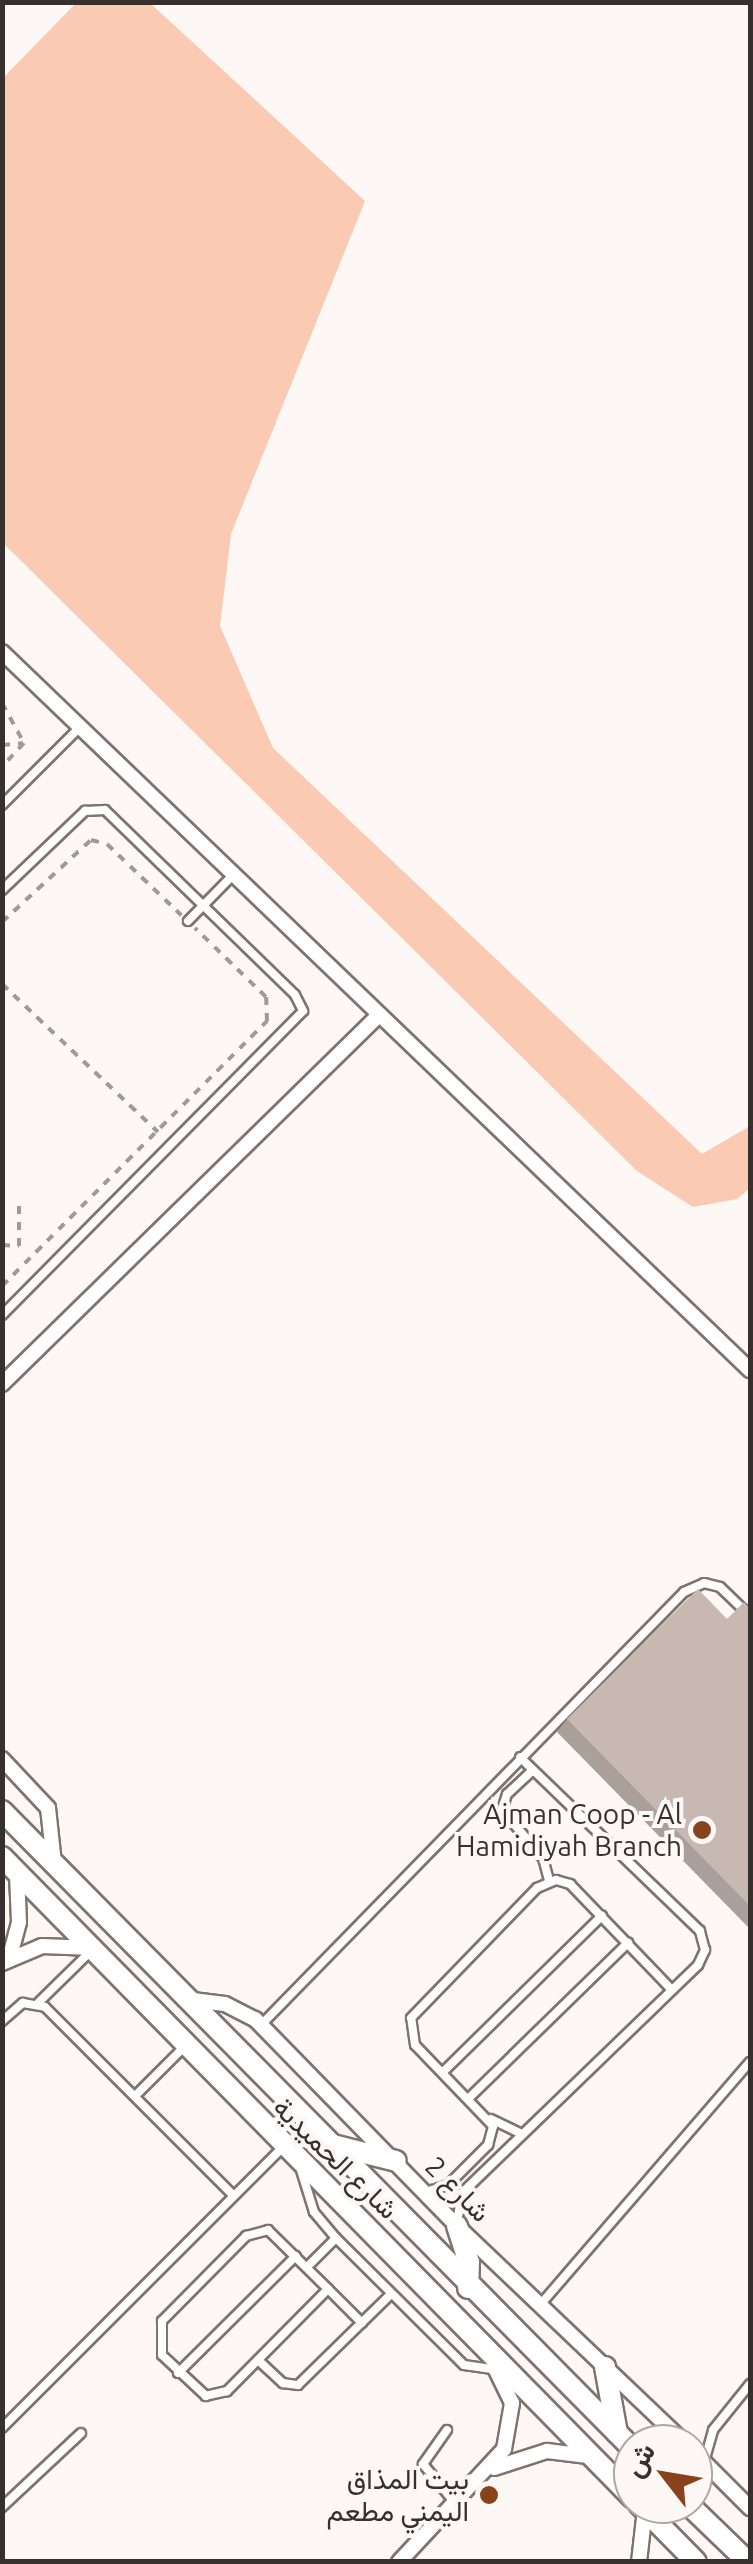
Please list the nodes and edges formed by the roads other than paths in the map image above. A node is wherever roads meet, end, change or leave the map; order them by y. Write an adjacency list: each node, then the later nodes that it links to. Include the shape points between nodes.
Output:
1 (2, 652): 2 (street)
2 (80, 727): 3 (lane); 4 (street)
3 (2, 805)
4 (232, 876): 6 (lane); 8 (street)
5 (2, 890): 6 (lane, via 94,808 113,816)
6 (202, 906): 7 (lane); 9 (lane, via 296,995 300,1020)
7 (188, 921)
8 (378, 1016): 10 (street); 11 (street)
9 (2, 1315)
10 (750, 1370)
11 (2, 1384)
12 (750, 1616): 13 (lane, via 720,1586 690,1588)
13 (520, 1757): 15 (lane); 28 (lane)
14 (2, 1758): 18 (street, via 48,1808)
15 (533, 1770): 19 (lane, via 504,1799 502,1810 543,1858); 24 (lane, via 700,1931 702,1958)
16 (2, 1812): 18 (street, شارع الحميدية)
17 (9, 1864): 22 (street, شارع الحميدية); 23 (street, via 19,1922)
18 (54, 1864): 25 (street, شارع الحميدية)
19 (549, 1881): 20 (lane, via 570,1884); 31 (lane, via 414,2011 411,2038)
20 (602, 1916): 21 (lane); 31 (lane)
21 (628, 1943): 24 (lane); 33 (lane)
22 (94, 1948): 23 (street, via 60,1944); 26 (lane); 29 (street, شارع الحميدية)
23 (6, 1960)
24 (672, 1990): 35 (lane)
25 (182, 1999): 28 (street, شارع 2, via 225,2004); 36 (street, شارع الحميدية)
26 (38, 2003): 27 (lane, via 23,2003); 32 (lane)
27 (2, 2020)
28 (261, 2025): 38 (street, شارع 2)
29 (184, 2046): 32 (lane); 37 (street, شارع الحميدية)
30 (750, 2062): 48 (lane)
31 (443, 2072): 33 (lane)
32 (135, 2096): 40 (lane)
33 (470, 2097): 34 (lane)
34 (491, 2119): 35 (lane); 39 (lane, via 488,2145 448,2185)
35 (523, 2134): 41 (lane, via 462,2193)
36 (325, 2143): 38 (street); 45 (street, شارع الحميدية)
37 (291, 2154): 40 (lane); 42 (lane, via 314,2212); 50 (street, شارع الحميدية)
38 (396, 2162): 39 (street, شارع 2)
39 (425, 2192): 41 (street, شارع 2)
40 (234, 2196): 58 (lane)
41 (457, 2226): 45 (street, via 469,2262); 48 (street, شارع 2)
42 (336, 2238): 44 (lane); 47 (lane)
43 (296, 2256): 44 (lane); 54 (lane); 54 (lane, via 260,2229 233,2248 162,2322 158,2344)
44 (307, 2267): 46 (lane)
45 (468, 2288): 59 (street, شارع الحميدية)
46 (328, 2289): 49 (lane); 51 (lane)
47 (392, 2294): 49 (lane); 53 (lane, via 464,2366)
48 (540, 2304): 52 (street, شارع 2)
49 (362, 2324): 51 (lane, via 298,2386 283,2384)
50 (472, 2329): 53 (street, via 476,2347); 63 (street, شارع الحميدية)
51 (258, 2360): 54 (lane, via 214,2397)
52 (605, 2367): 56 (street); 57 (street, شارع 2)
53 (494, 2368): 65 (street, via 509,2391 513,2416 504,2449)
54 (178, 2373)
55 (750, 2384): 61 (lane)
56 (615, 2424)
57 (665, 2424)
58 (2, 2428)
59 (613, 2429)
60 (447, 2430): 67 (lane, via 423,2464)
61 (713, 2430)
62 (81, 2432): 68 (lane)
63 (594, 2458): 65 (street, via 547,2450); 66 (street, شارع الحميدية)
64 (713, 2470): 69 (street)
65 (488, 2471): 67 (street)
66 (613, 2477)
67 (456, 2504): 74 (street)
68 (2, 2507)
69 (750, 2508)
70 (639, 2524): 75 (street)
71 (659, 2524): 76 (street, شارع الحميدية)
72 (709, 2524): 73 (street)
73 (748, 2560)
74 (399, 2562)
75 (638, 2562)
76 (696, 2562)

